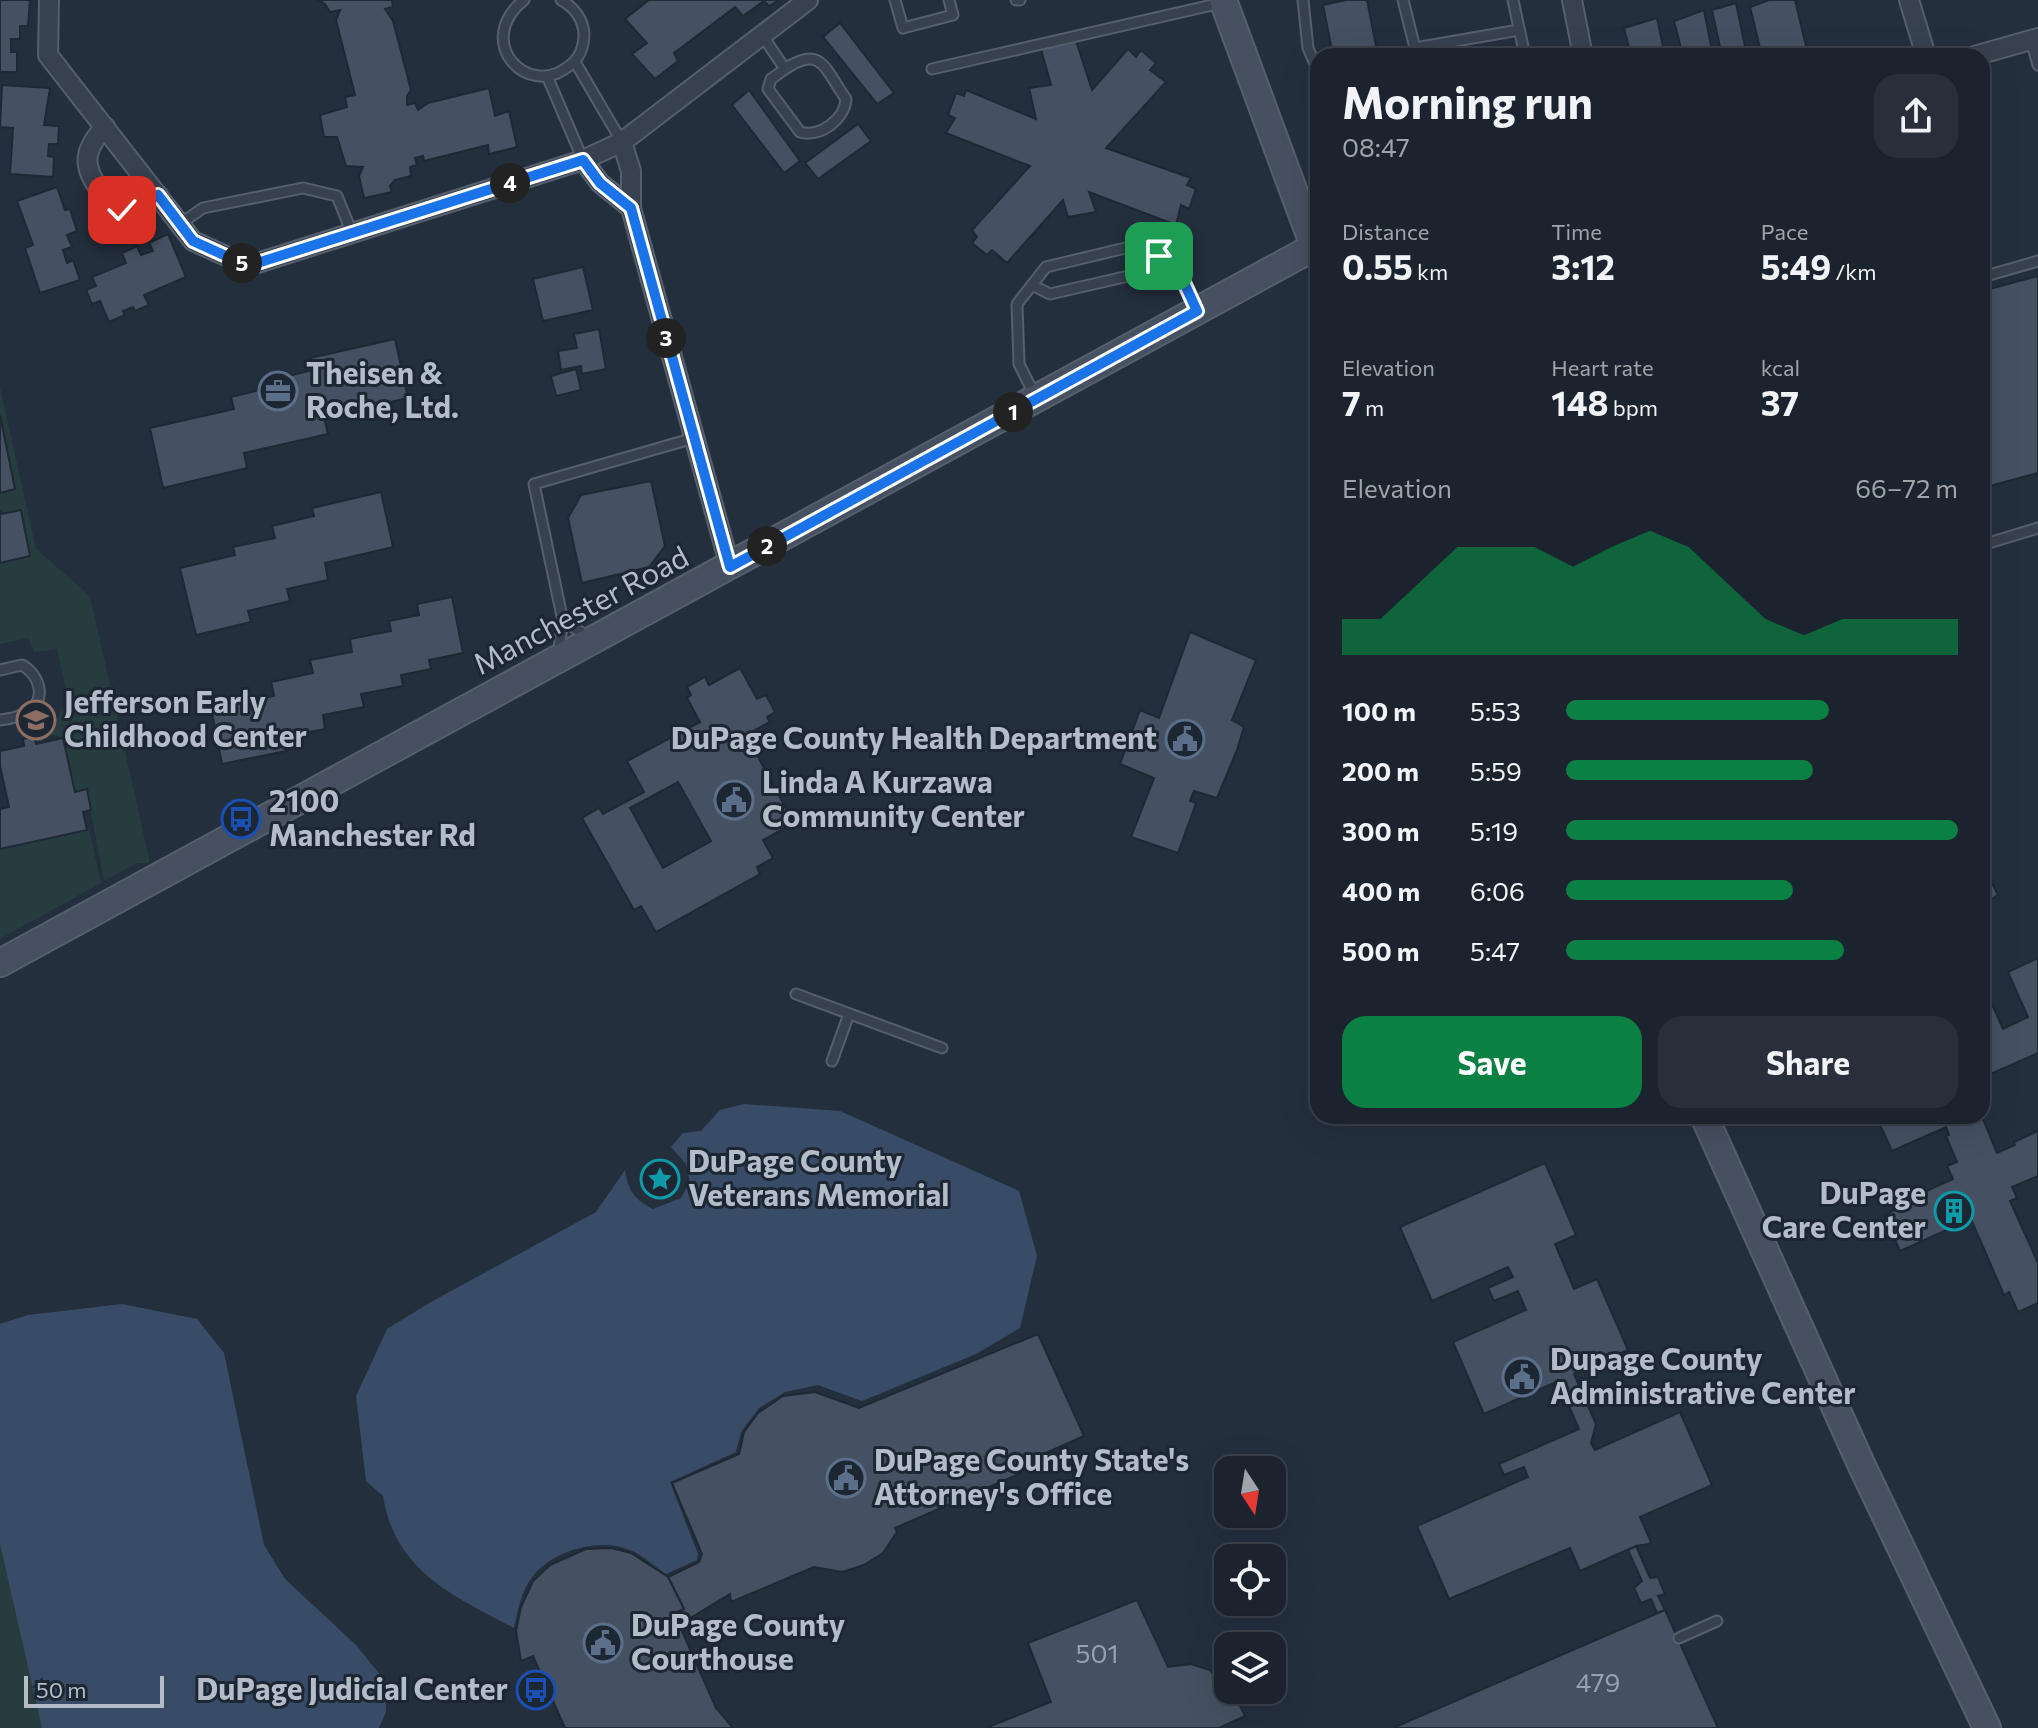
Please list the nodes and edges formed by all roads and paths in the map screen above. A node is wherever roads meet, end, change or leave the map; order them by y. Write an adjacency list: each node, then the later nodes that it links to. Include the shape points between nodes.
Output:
1 (49, 0): 26 (street, via 48,55)
2 (524, 0): 25 (lane, via 504,24 502,40 517,67)
3 (561, 0): 21 (lane, via 579,17 584,32)
4 (808, 0): 14 (street)
5 (895, 0): 6 (lane, via 903,28 953,15)
6 (949, 0)
7 (1303, 0): 20 (lane)
8 (1403, 0): 13 (lane, via 1415,48)
9 (1513, 0): 13 (lane)
10 (1572, 0): 17 (street)
11 (1909, 0): 18 (street)
12 (1226, 1): 24 (lane); 32 (street)
13 (1519, 30): 16 (lane)
14 (762, 35): 23 (lane); 27 (street)
15 (2034, 39): 19 (street); 22 (lane)
16 (1523, 48)
17 (1581, 48)
18 (1924, 48)
19 (1990, 51)
20 (1310, 53)
21 (575, 62): 25 (lane); 27 (lane)
22 (2038, 65)
23 (785, 69): 23 (lane, via 814,57 846,99 841,117 819,131 800,132 768,89 771,79)
24 (932, 69)
25 (547, 76): 28 (lane)
26 (105, 127): 29 (street); 29 (street, via 89,150 90,177 122,210)
27 (622, 142): 28 (street); 30 (street, via 631,171)
28 (583, 160): 30 (street, via 600,183); 33 (street)
29 (158, 195): 31 (street)
30 (631, 208): 41 (street)
31 (180, 224): 33 (street, via 193,241 248,266); 33 (lane, via 203,208 303,188 337,196)
32 (1310, 231)
33 (352, 233)
34 (1310, 254): 39 (street, Manchester Road)
35 (1159, 256): 38 (lane, via 1146,272 1050,294); 38 (lane, via 1138,245 1046,267); 39 (lane, via 1176,265)
36 (2038, 261): 37 (lane)
37 (1990, 275)
38 (1032, 285): 40 (lane, via 1017,304 1019,364)
39 (1197, 311): 40 (street, Manchester Road)
40 (1037, 399): 44 (street, Manchester Road)
41 (694, 438): 44 (street); 45 (lane, via 534,484)
42 (2038, 528): 43 (lane)
43 (1990, 543)
44 (730, 567): 46 (street, Manchester Road)
45 (563, 621): 46 (lane); 47 (lane)
46 (595, 639): 47 (street, Manchester Road)
47 (558, 660): 50 (street, Manchester Road)
48 (0, 670): 49 (lane, via 22,665 32,670 40,687 29,712)
49 (0, 720)
50 (0, 963)
51 (796, 994): 52 (lane)
52 (849, 1014): 53 (lane); 54 (lane)
53 (942, 1048)
54 (832, 1061)
55 (1708, 1124): 58 (street)
56 (1717, 1621): 57 (lane)
57 (1679, 1638)
58 (1987, 1728)

